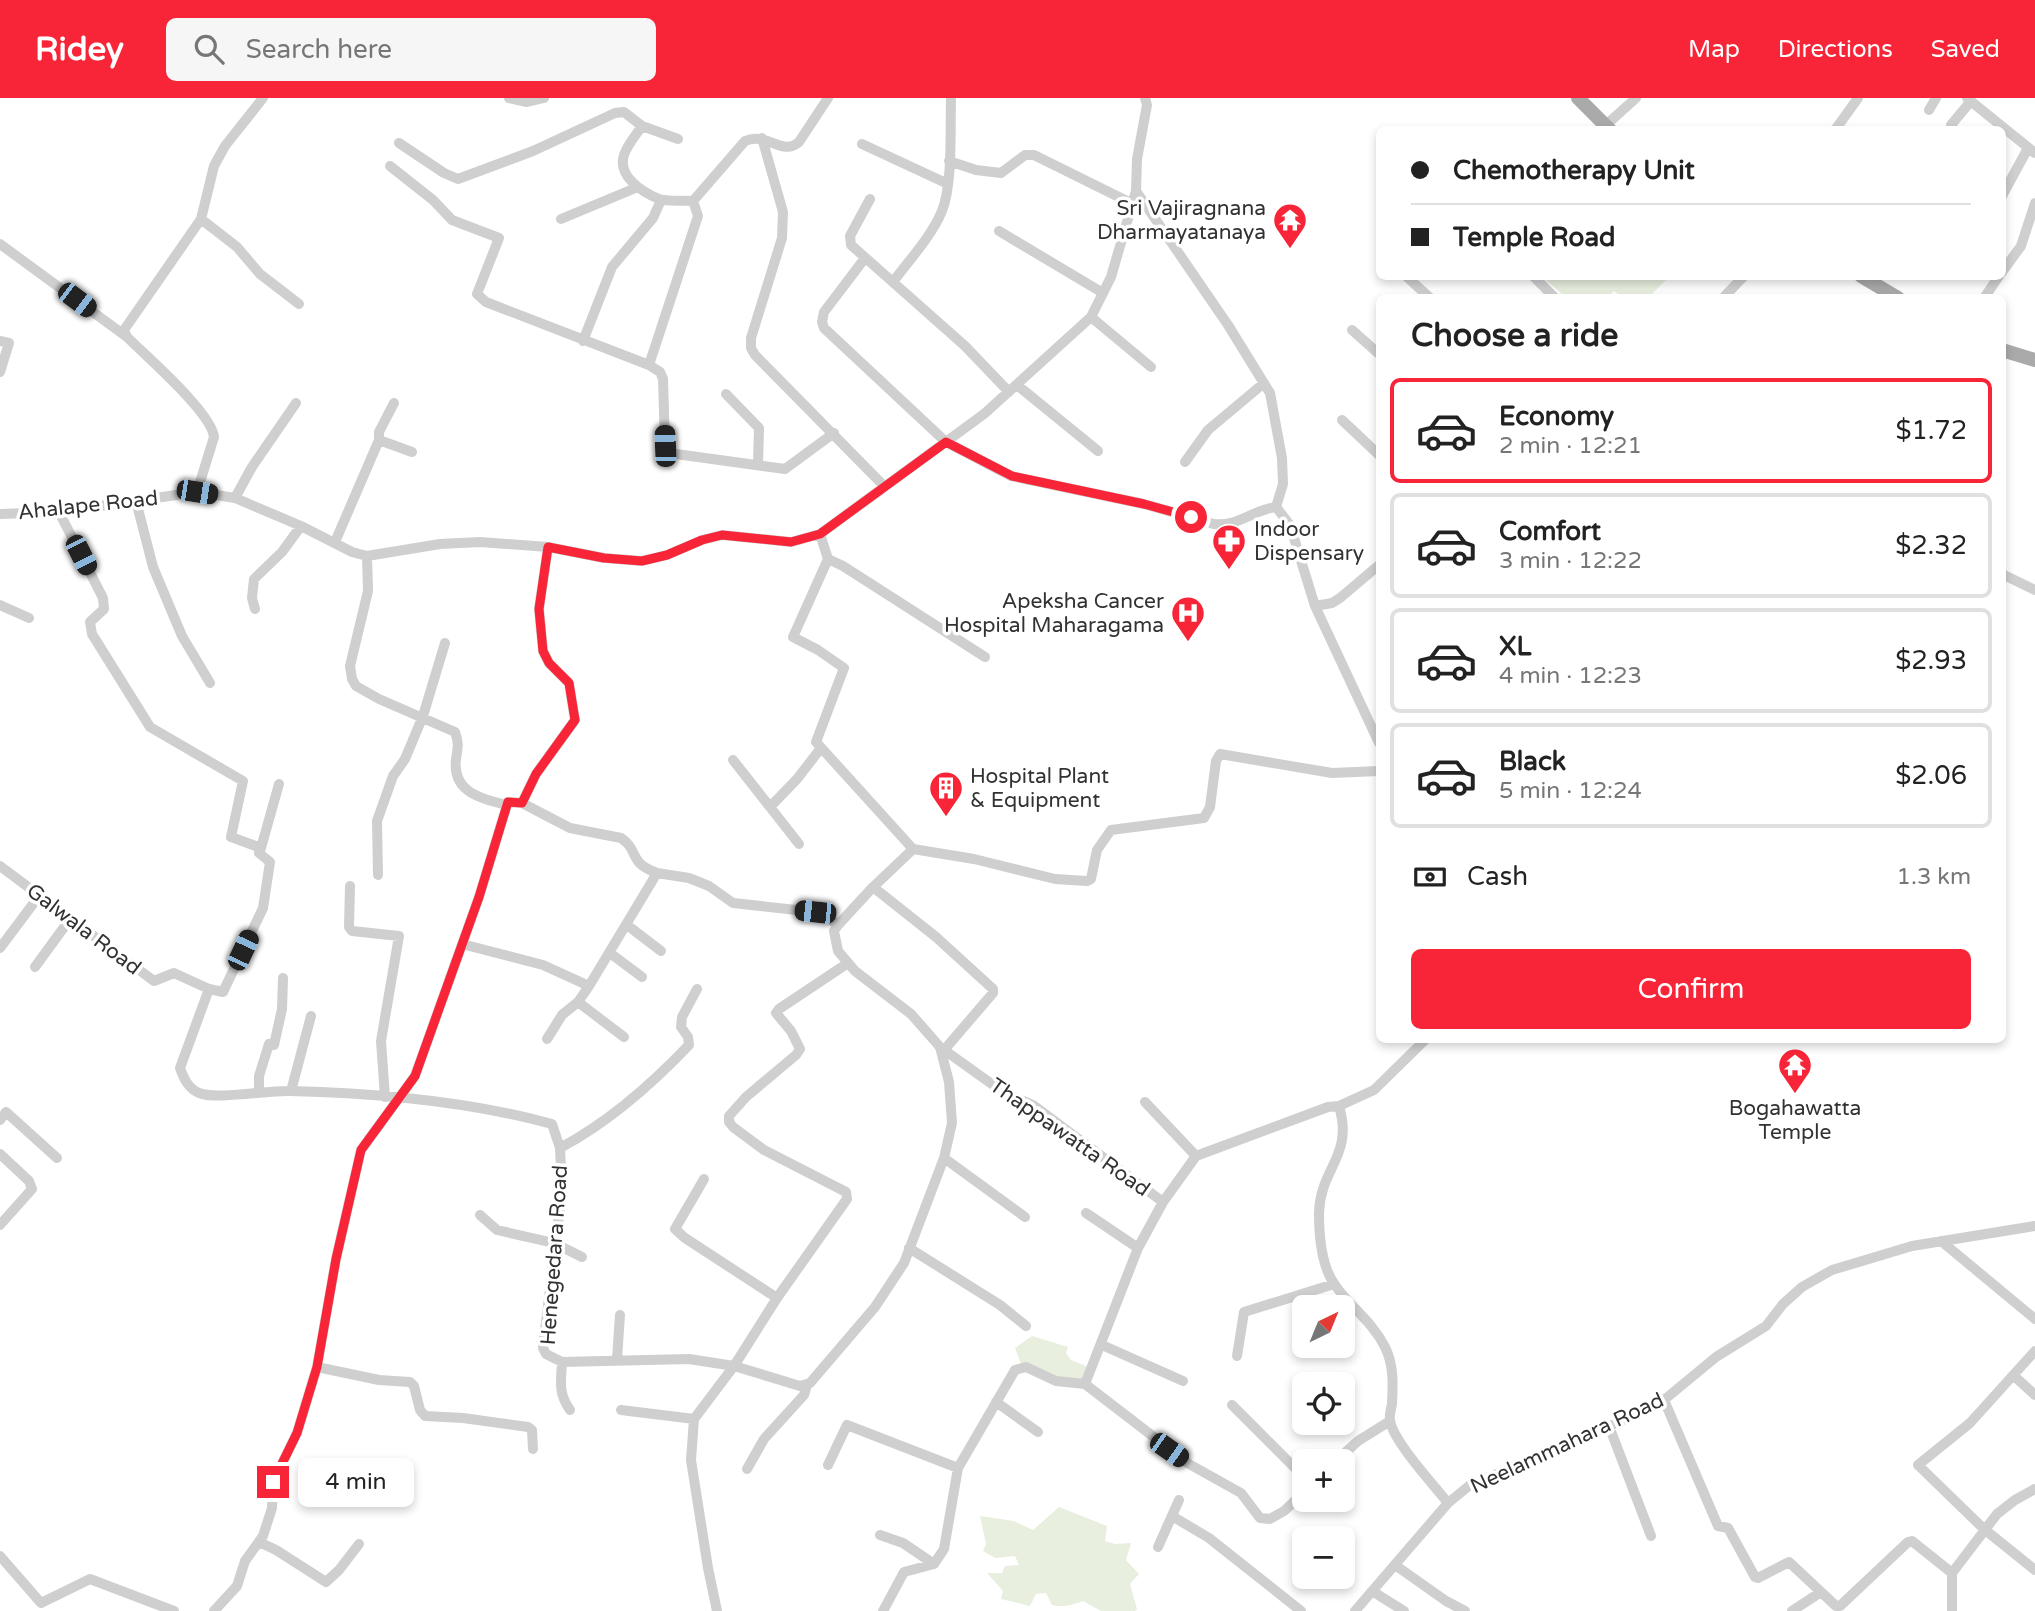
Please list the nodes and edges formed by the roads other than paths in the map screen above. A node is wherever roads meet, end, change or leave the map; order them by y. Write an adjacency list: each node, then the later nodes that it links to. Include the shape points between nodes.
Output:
1 (263, 98): 36 (street, via 214,166)
2 (509, 98): 3 (street, via 527,102)
3 (544, 98)
4 (828, 98): 20 (street, via 793,147)
5 (951, 98): 25 (street)
6 (1145, 98): 30 (street)
7 (1578, 98): 15 (main road)
8 (1636, 98): 16 (street)
9 (1858, 98): 17 (street)
10 (1936, 98): 12 (street)
11 (1969, 100): 13 (street); 18 (street)
12 (1929, 110)
13 (1951, 125)
14 (642, 126): 21 (street); 22 (street, via 624,112 615,113 457,179); 28 (street, via 622,163 626,176)
15 (1606, 126)
16 (1608, 126)
17 (1838, 126)
18 (2002, 126)
19 (2006, 129): 24 (street)
20 (762, 138): 33 (street, via 745,141); 70 (street, via 783,212 782,237 751,348)
21 (678, 139)
22 (399, 143)
23 (862, 144): 27 (street)
24 (2032, 150): 29 (street)
25 (949, 161): 27 (street); 34 (street, via 1001,173 1026,155 1034,155)
26 (390, 166): 57 (street, via 452,219 499,238 477,294 486,302)
27 (948, 184): 46 (street, via 932,230)
28 (638, 187): 32 (street); 37 (street)
29 (2006, 190)
30 (1136, 191): 34 (street); 64 (street)
31 (870, 199): 40 (street, via 850,236 851,245)
32 (661, 200): 33 (street); 57 (street, via 653,218 612,267)
33 (693, 201): 61 (street, via 698,216)
34 (1131, 202): 47 (street, via 1111,277)
35 (2035, 203): 41 (street, via 2021,246)
36 (201, 219): 52 (street); 55 (street, via 124,330)
37 (561, 219)
38 (999, 231): 47 (street)
39 (0, 244): 55 (street)
40 (865, 258): 46 (street); 72 (street, via 824,312 824,328)
41 (2006, 266)
42 (1410, 280): 48 (street)
43 (1537, 280): 49 (street)
44 (1740, 280): 50 (street)
45 (1868, 280): 51 (main road)
46 (893, 282): 65 (street)
47 (1102, 293): 53 (street)
48 (1426, 294)
49 (1551, 294)
50 (1727, 294)
51 (1891, 294)
52 (299, 304)
53 (1091, 317): 62 (street); 65 (street)
54 (1352, 330): 58 (street)
55 (127, 337): 79 (street, via 213,428)
56 (0, 341): 63 (street, via 9,343)
57 (583, 341): 61 (street)
58 (1376, 351)
59 (2006, 351): 60 (main road)
60 (2035, 360)
61 (649, 365): 77 (street, via 663,379 668,451)
62 (1151, 367)
63 (0, 372)
64 (1264, 383): 76 (street, via 1208,430); 82 (street, via 1270,393 1282,458 1283,484)
65 (1013, 389): 72 (street); 73 (street)
66 (726, 394): 77 (street, via 759,428)
67 (394, 402): 71 (street)
68 (296, 403): 80 (street)
69 (1342, 420): 75 (street)
70 (834, 433): 77 (street, via 785,469); 78 (street)
71 (379, 440): 74 (street); 87 (street)
72 (946, 442): 78 (street); 82 (street, via 1012,476 1214,524 1235,523)
73 (1098, 451)
74 (412, 452)
75 (1376, 452)
76 (1185, 462)
77 (758, 465)
78 (884, 486): 86 (street)
79 (197, 492): 80 (street, Ahalape Road); 81 (street, Ahalape Road)
80 (235, 498): 85 (street, Ahalape Road)
81 (136, 501): 83 (street, Ahalape Road); 100 (street, via 153,567 182,636)
82 (1276, 508): 95 (street, via 1290,525)
83 (59, 512): 84 (street, Ahalape Road); 111 (street, via 103,598 104,609 90,622 92,635 150,727 243,780 231,837)
84 (0, 514)
85 (302, 526): 87 (street, Ahalape Road); 96 (street, via 254,579)
86 (820, 534): 88 (street, via 791,542 722,535 642,561); 90 (street)
87 (335, 542): 89 (street, Ahalape Road)
88 (548, 547): 89 (street, via 480,542); 107 (street, via 539,609 543,651 569,683 575,720 536,774)
89 (367, 556): 101 (street, via 368,592 350,666 352,679 379,699)
90 (828, 559): 99 (street); 103 (street, via 793,637 844,668 816,742)
91 (1376, 568): 95 (street, via 1340,598)
92 (2006, 576): 93 (street)
93 (2035, 590)
94 (0, 605): 97 (street)
95 (1315, 606): 102 (street)
96 (255, 609)
97 (29, 618)
98 (445, 643): 101 (street)
99 (985, 657)
100 (210, 683)
101 (423, 716): 108 (street, via 455,732 460,744 457,776 466,792); 115 (street, via 377,821)
102 (1376, 737)
103 (821, 748): 109 (street); 112 (street)
104 (733, 760): 109 (street)
105 (1376, 771): 112 (street, via 1332,773 1220,754 1204,818 1111,830 1097,850 1087,881 1055,879)
106 (279, 784): 111 (street)
107 (522, 803): 108 (street); 114 (street, via 570,828 621,838 641,867)
108 (507, 805): 122 (street)
109 (770, 807): 110 (street)
110 (799, 844)
111 (261, 848): 131 (street, via 259,853 270,862 263,908 223,992)
112 (913, 849): 117 (street)
113 (0, 866): 118 (street, Galwala Road)
114 (657, 873): 120 (street, via 689,878 733,903 815,912); 121 (street)
115 (378, 875)
116 (350, 886): 141 (street, via 352,931 399,936 381,1041)
117 (873, 887): 120 (street); 138 (street, via 993,989)
118 (39, 896): 119 (street, Galwala Road); 123 (street)
119 (71, 919): 127 (street); 131 (street, Galwala Road, via 154,981 174,974)
120 (838, 925): 126 (street, via 834,940)
121 (627, 926): 124 (street); 125 (street)
122 (462, 944): 130 (street, via 543,965); 142 (street, via 415,1076)
123 (0, 948)
124 (661, 951)
125 (610, 953): 128 (street); 130 (street)
126 (848, 962): 138 (street, via 911,1014); 164 (street, via 779,1009 776,1013 800,1049 729,1116 733,1127 764,1150 846,1192 842,1206)
127 (35, 967)
128 (642, 977)
129 (283, 978): 139 (street, via 282,1009 274,1045 269,1044 259,1076)
130 (589, 986): 133 (street)
131 (209, 989): 139 (street, via 180,1068 186,1083 200,1093)
132 (697, 989): 146 (street, via 682,1017 689,1045 656,1080)
133 (578, 1002): 135 (street); 136 (street, via 562,1015)
134 (311, 1016): 140 (street)
135 (624, 1037)
136 (547, 1039)
137 (1422, 1043): 144 (street, via 1374,1090)
138 (942, 1048): 150 (street, via 952,1123); 152 (street, Thappawatta Road, via 1003,1092 1033,1105)
139 (259, 1091): 140 (street)
140 (291, 1091): 141 (street)
141 (385, 1097): 142 (street)
142 (398, 1098): 146 (street, Henegedara Road, via 478,1107 552,1124); 174 (street, via 361,1150)
143 (1145, 1102): 148 (street)
144 (1339, 1106): 148 (street); 163 (street, via 1344,1124 1341,1152 1323,1186 1319,1212 1322,1254)
145 (0, 1120): 149 (street, via 6,1112)
146 (560, 1148): 159 (street, Henegedara Road, via 562,1191)
147 (0, 1154): 156 (street, via 32,1189)
148 (1196, 1156): 152 (street)
149 (57, 1158)
150 (944, 1158): 155 (street); 160 (street)
151 (704, 1179): 164 (street, via 676,1228)
152 (1163, 1202): 161 (street, Thappawatta Road)
153 (1086, 1213): 161 (street)
154 (481, 1215): 159 (street, via 497,1230)
155 (1025, 1217)
156 (0, 1225)
157 (2035, 1226): 158 (street, Neelammahara Road)
158 (1941, 1241): 166 (street); 180 (street, Neelammahara Road, via 1832,1270 1802,1287 1766,1326 1716,1357)
159 (554, 1243): 162 (street); 172 (street, Henegedara Road, via 543,1348)
160 (909, 1248): 167 (street); 178 (street, via 886,1292)
161 (1138, 1248): 168 (street, Thappawatta Road)
162 (582, 1257)
163 (1334, 1284): 170 (street, via 1244,1312); 186 (street, via 1368,1320 1386,1349 1394,1378)
164 (776, 1298): 173 (street)
165 (620, 1315): 171 (street)
166 (2035, 1319)
167 (1026, 1326)
168 (1102, 1345): 176 (street); 177 (street, Thappawatta Road)
169 (2035, 1351): 175 (street)
170 (1237, 1356)
171 (617, 1359): 172 (street, Henegedara Road); 173 (street, Henegedara Road, via 689,1359)
172 (562, 1362): 183 (street, via 562,1399)
173 (734, 1366): 178 (street, Henegedara Road); 185 (street)
174 (317, 1367): 189 (street, via 410,1382 425,1416 528,1427); 203 (street, via 297,1433 273,1482 272,1508)
175 (2013, 1375): 179 (street); 200 (street, via 1970,1423 1918,1465)
176 (1183, 1381)
177 (1085, 1384): 181 (street, via 1056,1381 1026,1367 1016,1370); 197 (street, via 1189,1464 1241,1493 1260,1518 1270,1519)
178 (807, 1385): 194 (street, via 804,1395 764,1439)
179 (2035, 1395)
180 (1664, 1400): 187 (street, Neelammahara Road); 212 (street, via 1718,1526 1728,1528 1755,1577 1789,1562)
181 (996, 1402): 188 (street); 193 (street)
182 (1232, 1405): 192 (street)
183 (570, 1410)
184 (621, 1410): 185 (street)
185 (694, 1419): 215 (street, via 691,1460)
186 (1390, 1421): 190 (street); 198 (street, via 1397,1438)
187 (1609, 1426): 198 (street, Neelammahara Road, via 1470,1486); 202 (street)
188 (1038, 1432)
189 (533, 1449)
190 (1349, 1449)
191 (828, 1465): 193 (street, via 847,1425)
192 (1292, 1465)
193 (958, 1468): 207 (street, via 944,1549)
194 (747, 1469)
195 (2035, 1489): 200 (street, via 1997,1514)
196 (1179, 1500): 199 (street)
197 (1292, 1503)
198 (1448, 1503): 208 (street, Neelammahara Road)
199 (1172, 1516): 205 (street); 217 (street, via 1209,1538)
200 (1984, 1529): 209 (street); 210 (street)
201 (880, 1535): 207 (street, via 903,1543)
202 (1651, 1536)
203 (259, 1542): 204 (street, via 326,1582); 214 (street, via 245,1561 237,1586)
204 (359, 1544)
205 (1158, 1547)
206 (0, 1556): 213 (street, via 41,1603 90,1579)
207 (934, 1564): 216 (street, via 904,1572)
208 (1395, 1565): 211 (street, Neelammahara Road); 220 (street)
209 (2035, 1570)
210 (1952, 1573): 212 (street, via 1912,1541 1840,1606); 222 (street)
211 (1372, 1591): 218 (street, Neelammahara Road); 219 (street)
212 (1821, 1592): 221 (street)
213 (174, 1611)
214 (214, 1611)
215 (717, 1611)
216 (883, 1611)
217 (1301, 1611)
218 (1355, 1611)
219 (1404, 1611)
220 (1465, 1611)
221 (1792, 1611)
222 (1952, 1611)

